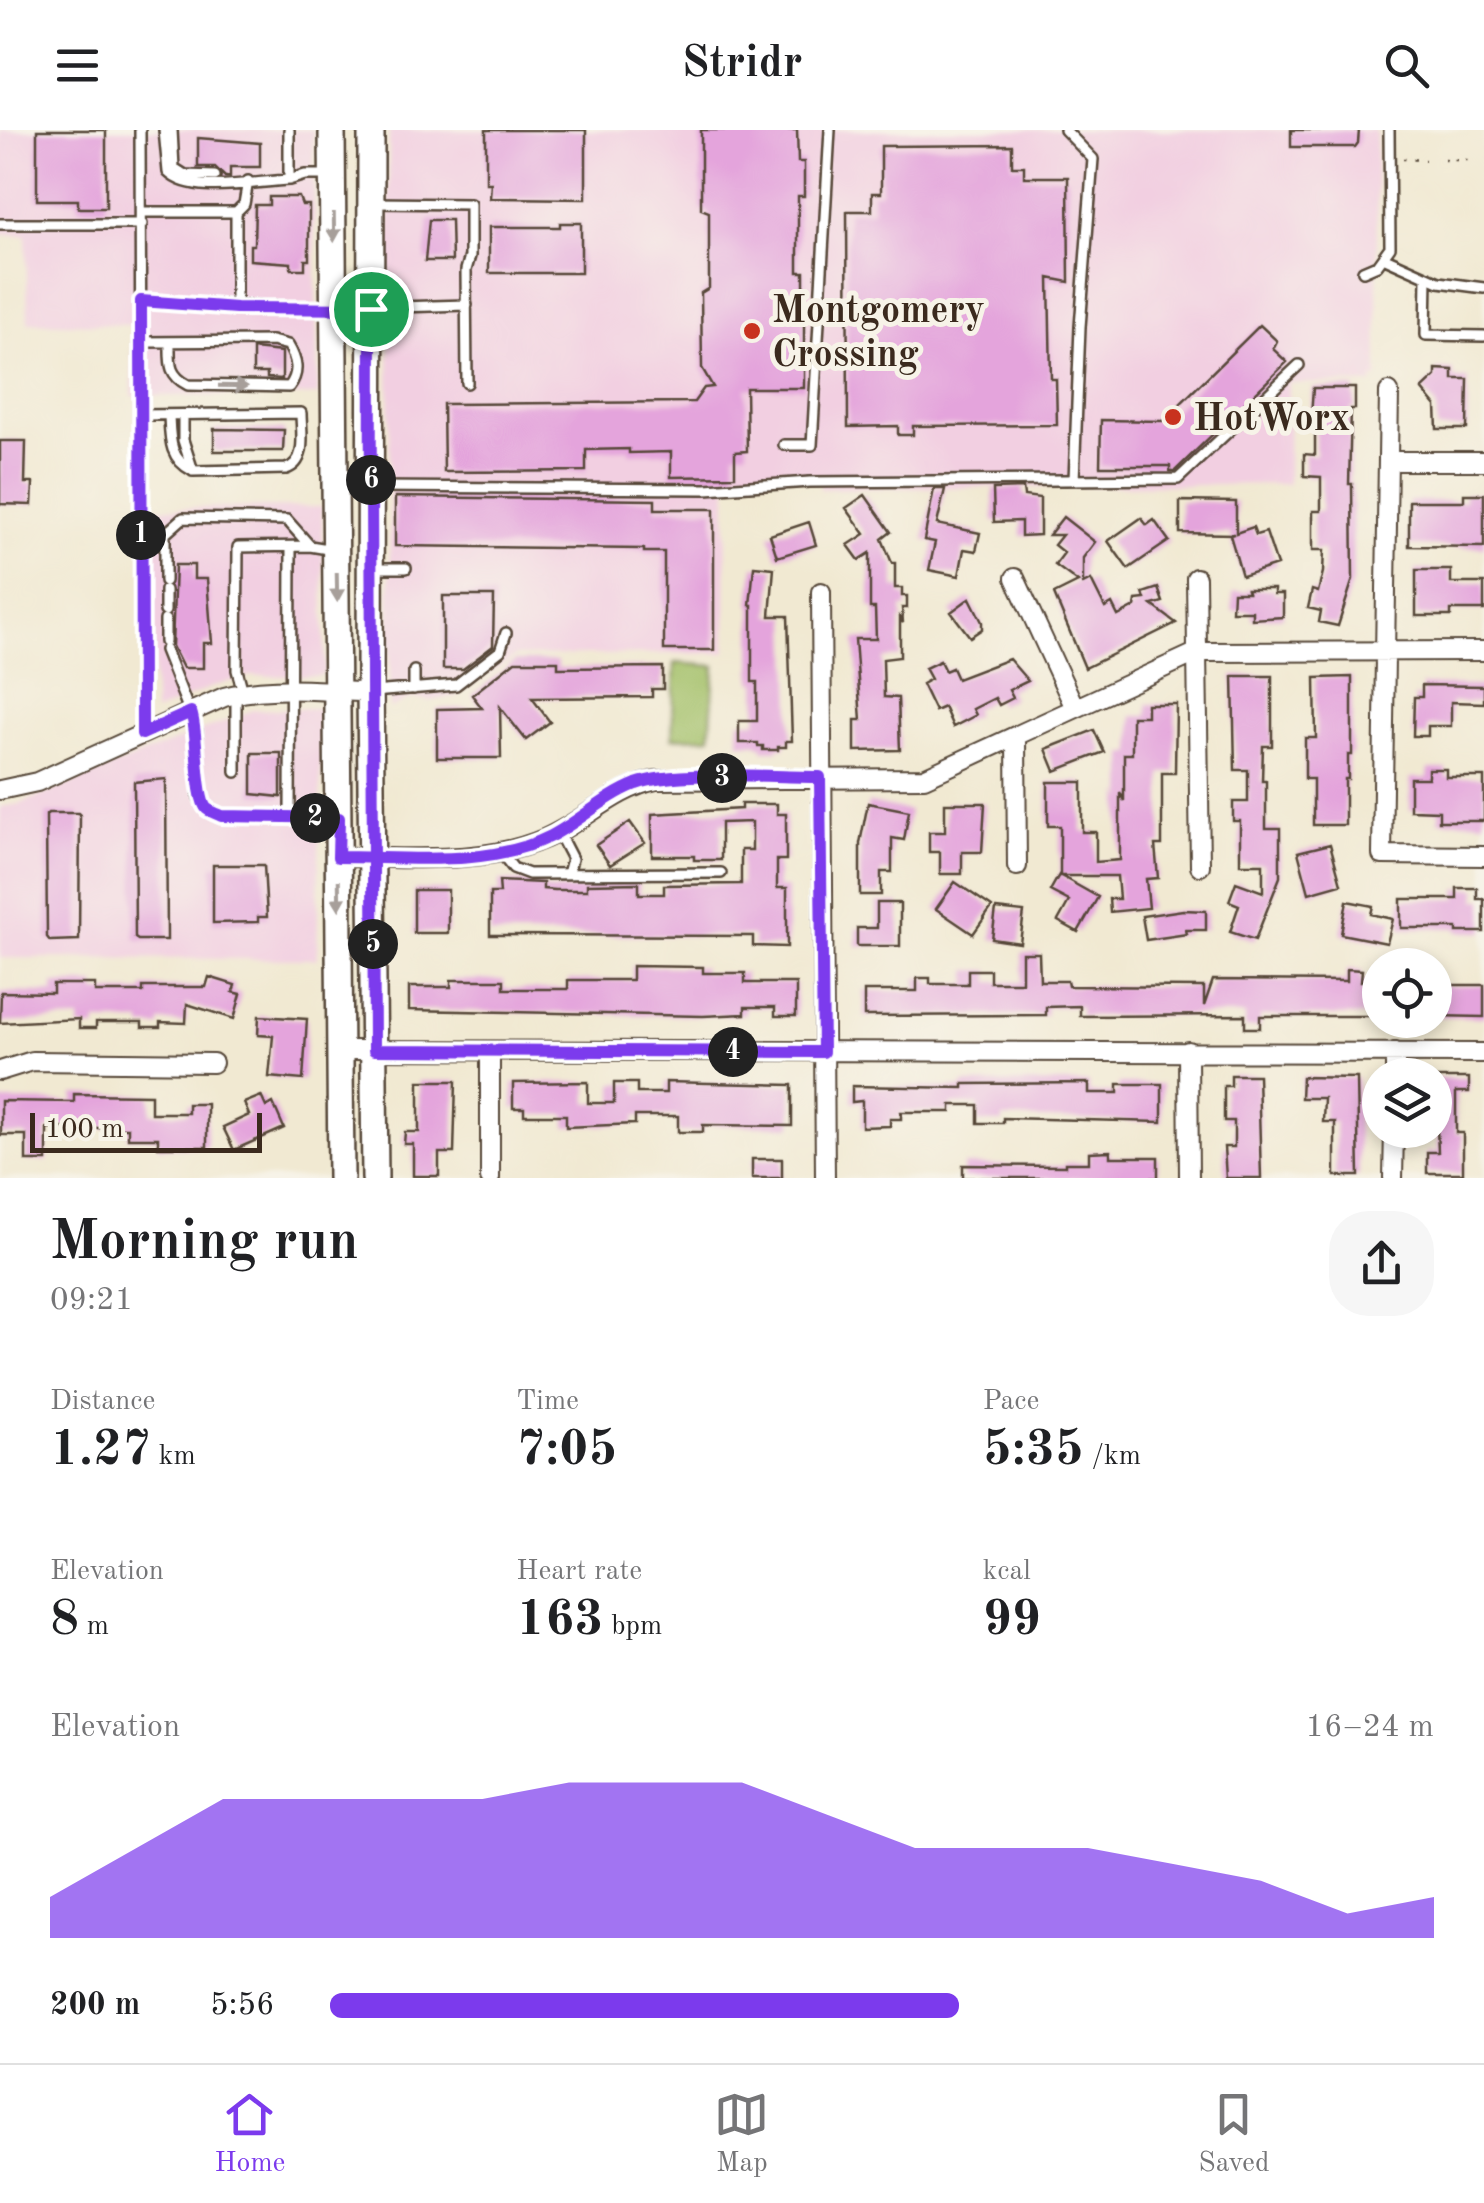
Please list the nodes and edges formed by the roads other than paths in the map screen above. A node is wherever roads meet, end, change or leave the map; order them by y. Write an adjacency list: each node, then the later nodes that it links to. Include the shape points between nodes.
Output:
1 (140, 130): 17 (lane)
2 (164, 130): 14 (lane, via 168,172 178,182)
3 (172, 130): 11 (lane, via 174,168)
4 (288, 130): 13 (lane)
5 (332, 130): 10 (main road)
6 (371, 130): 15 (main road)
7 (830, 130): 37 (lane, via 812,446)
8 (1065, 130): 41 (lane, via 1092,159)
9 (1389, 130): 19 (lane, via 1390,247)
10 (333, 175): 13 (lane); 25 (main road, one-way to 25)
11 (214, 176)
12 (230, 176): 14 (lane)
13 (289, 180): 14 (lane)
14 (245, 181): 16 (lane, via 244,204)
15 (371, 202): 24 (lane, via 470,204); 27 (main road)
16 (236, 212): 17 (lane); 26 (lane)
17 (142, 218): 18 (lane); 23 (lane)
18 (0, 224)
19 (1382, 257): 20 (lane); 21 (lane)
20 (1363, 271)
21 (1426, 276): 22 (lane); 28 (lane, via 1426,335)
22 (1484, 288)
23 (141, 301): 26 (lane); 29 (lane)
24 (467, 305): 27 (lane); 32 (lane)
25 (334, 306): 26 (lane); 27 (lane); 45 (main road)
26 (236, 308)
27 (371, 309): 42 (main road)
28 (1484, 336)
29 (141, 342): 30 (lane); 34 (lane)
30 (170, 342): 30 (lane, one-way to 30, via 170,370 188,385 289,387 296,378 288,345)
31 (1299, 365): 41 (lane, via 1178,479)
32 (467, 383)
33 (1389, 392): 38 (street)
34 (141, 414): 35 (lane); 63 (lane)
35 (169, 414): 36 (lane); 40 (lane, via 176,458)
36 (183, 414): 40 (lane); 40 (lane, via 301,414 294,466)
37 (784, 445)
38 (1388, 460): 39 (street); 52 (street)
39 (1484, 461)
40 (193, 471)
41 (1074, 480): 42 (lane, via 706,489)
42 (370, 487): 46 (main road)
43 (291, 546): 44 (lane); 56 (lane); 58 (lane, via 238,547)
44 (310, 546): 45 (lane); 62 (lane, via 287,520 183,518 165,534 165,646)
45 (337, 550): 59 (main road, one-way to 59)
46 (370, 568): 47 (lane); 60 (main road)
47 (406, 568)
48 (1015, 578): 61 (street)
49 (1196, 578): 54 (street)
50 (821, 592): 66 (street)
51 (506, 633): 57 (lane, via 500,650 456,685)
52 (1383, 649): 53 (street); 54 (street); 72 (street, via 1382,855)
53 (1484, 651)
54 (1198, 652): 61 (street); 76 (street)
55 (414, 671): 57 (lane)
56 (291, 690): 58 (street); 59 (street); 68 (lane)
57 (414, 690): 60 (lane)
58 (240, 692): 62 (street); 65 (lane)
59 (339, 692): 60 (street); 69 (main road)
60 (370, 692): 74 (main road)
61 (1074, 706): 64 (street)
62 (191, 712): 63 (street); 68 (lane, via 198,731 199,796 207,810)
63 (142, 734): 67 (street, via 37,782)
64 (1016, 736): 66 (street, via 924,778); 75 (street)
65 (236, 772)
66 (820, 777): 70 (street, via 656,780 624,791); 83 (street)
67 (0, 790)
68 (290, 818): 69 (lane)
69 (339, 818): 73 (main road)
70 (558, 832): 71 (street); 78 (lane, via 572,859)
71 (502, 854): 74 (street); 78 (lane, via 518,871)
72 (1484, 856)
73 (338, 857): 74 (street); 79 (main road, one-way to 79)
74 (372, 857): 80 (main road)
75 (1017, 866)
76 (1200, 866)
77 (721, 873): 78 (lane)
78 (568, 874)
79 (341, 1050): 80 (street); 90 (main road)
80 (374, 1050): 81 (street); 91 (main road)
81 (490, 1051): 83 (street); 92 (street)
82 (1188, 1051): 83 (street); 84 (street); 94 (street)
83 (823, 1052): 93 (street)
84 (1395, 1052): 85 (street); 86 (street)
85 (1484, 1053)
86 (1395, 1058)
87 (213, 1063): 88 (street, via 32,1061)
88 (0, 1070)
89 (1394, 1148): 95 (street)
90 (341, 1178)
91 (375, 1178)
92 (490, 1178)
93 (824, 1178)
94 (1189, 1178)
95 (1394, 1178)

